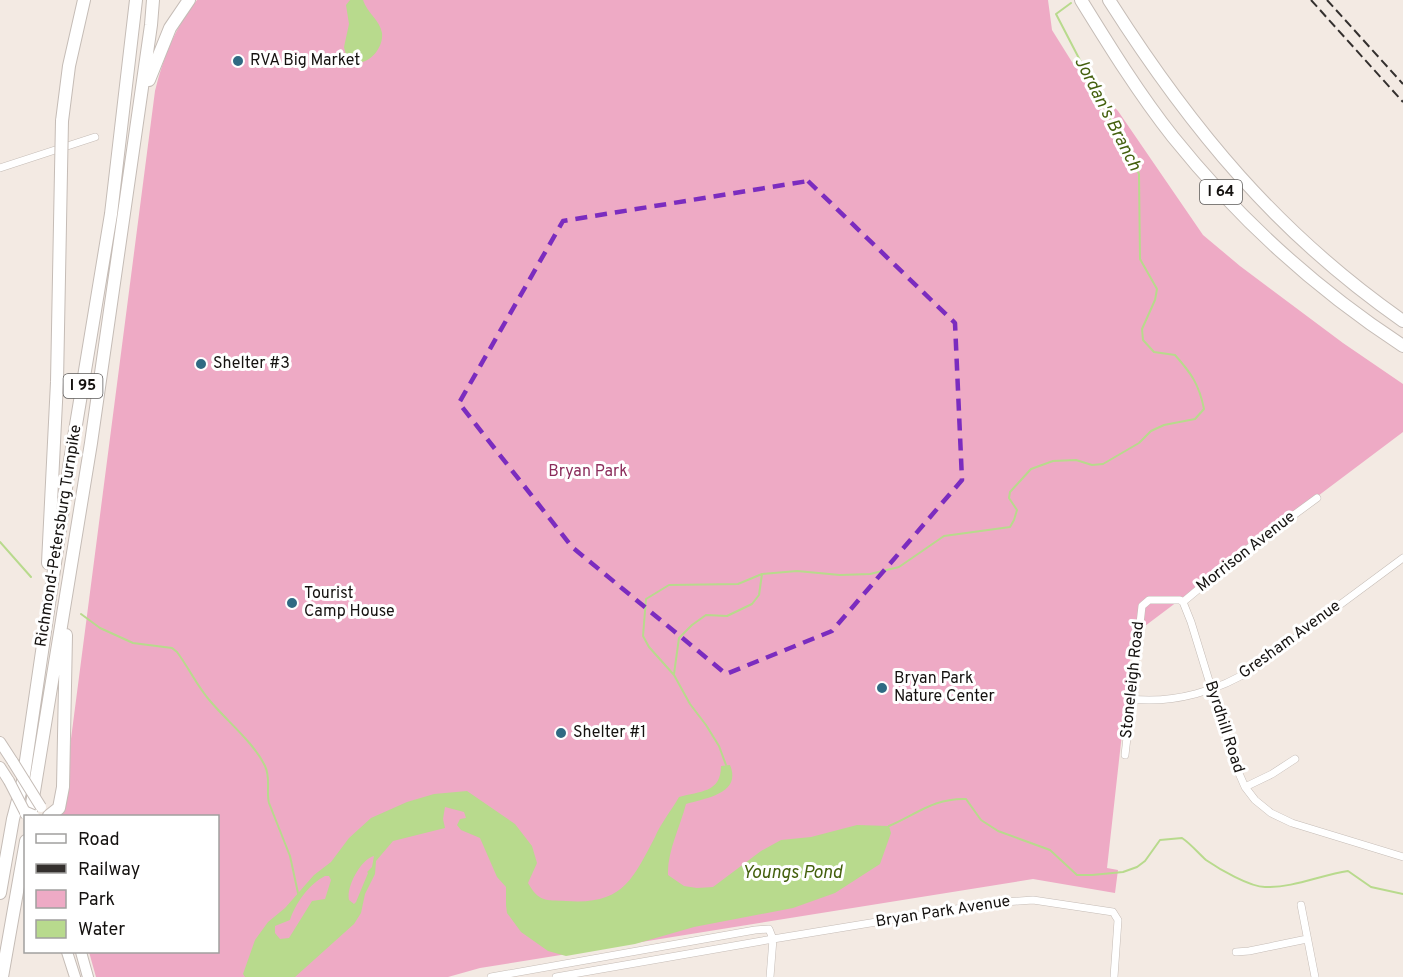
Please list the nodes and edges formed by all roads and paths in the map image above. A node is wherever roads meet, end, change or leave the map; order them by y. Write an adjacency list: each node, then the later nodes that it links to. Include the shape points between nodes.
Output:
1 (84, 0): 17 (highway, bridge, via 62,121 57,382)
2 (136, 0): 17 (highway, Richmond-Petersburg Turnpike / I 95, via 111,214)
3 (153, 0): 7 (highway, Richmond-Petersburg Turnpike / I 95)
4 (189, 0): 7 (highway, via 170,28)
5 (1081, 0): 11 (highway, I 64, via 1172,135 1233,205 1345,305)
6 (1109, 0): 10 (highway, I 64, via 1191,120 1275,215 1346,279)
7 (140, 107): 14 (highway, Richmond-Petersburg Turnpike / I 95)
8 (95, 137): 9 (street)
9 (0, 168)
10 (1403, 321)
11 (1403, 346)
12 (1317, 498): 15 (street, Morrison Avenue)
13 (1403, 558): 18 (street, Gresham Avenue, via 1256,667)
14 (66, 592): 26 (highway, Richmond-Petersburg Turnpike / I 95); 26 (highway, via 63,787 59,808)
15 (1183, 602): 16 (street, Morrison Avenue, via 1149,600); 18 (street, Byrdhill Road)
16 (1142, 606): 19 (street, Stoneleigh Road)
17 (44, 635): 29 (highway, Richmond-Petersburg Turnpike / I 95, via 23,781)
18 (1212, 690): 19 (street, Gresham Avenue, via 1155,700); 25 (street, Byrdhill Road)
19 (1130, 699): 22 (street, Stoneleigh Road)
20 (0, 742): 21 (main road)
21 (3, 755): 26 (main road, bridge, via 13,762)
22 (1125, 755)
23 (1295, 759): 25 (street)
24 (0, 767): 26 (main road, bridge)
25 (1245, 787): 28 (street, Byrdhill Road, via 1260,804 1281,818)
26 (36, 815)
27 (24, 852): 38 (highway)
28 (1403, 857)
29 (5, 866): 30 (highway); 31 (highway, Richmond-Petersburg Turnpike / I 95)
30 (0, 881)
31 (0, 893)
32 (1300, 905): 34 (street)
33 (773, 939): 41 (street, Bryan Park Avenue, via 769,929 755,930); 42 (street, Bryan Park Avenue); 43 (street); 44 (street, Bryan Park Avenue, via 1033,900 1113,912 1118,920)
34 (1306, 939): 35 (street); 45 (street)
35 (1236, 951)
36 (68, 953): 39 (main road)
37 (82, 953): 40 (main road)
38 (2, 977)
39 (75, 977)
40 (88, 977)
41 (491, 977)
42 (556, 977)
43 (770, 977)
44 (1114, 977)
45 (1315, 977)

